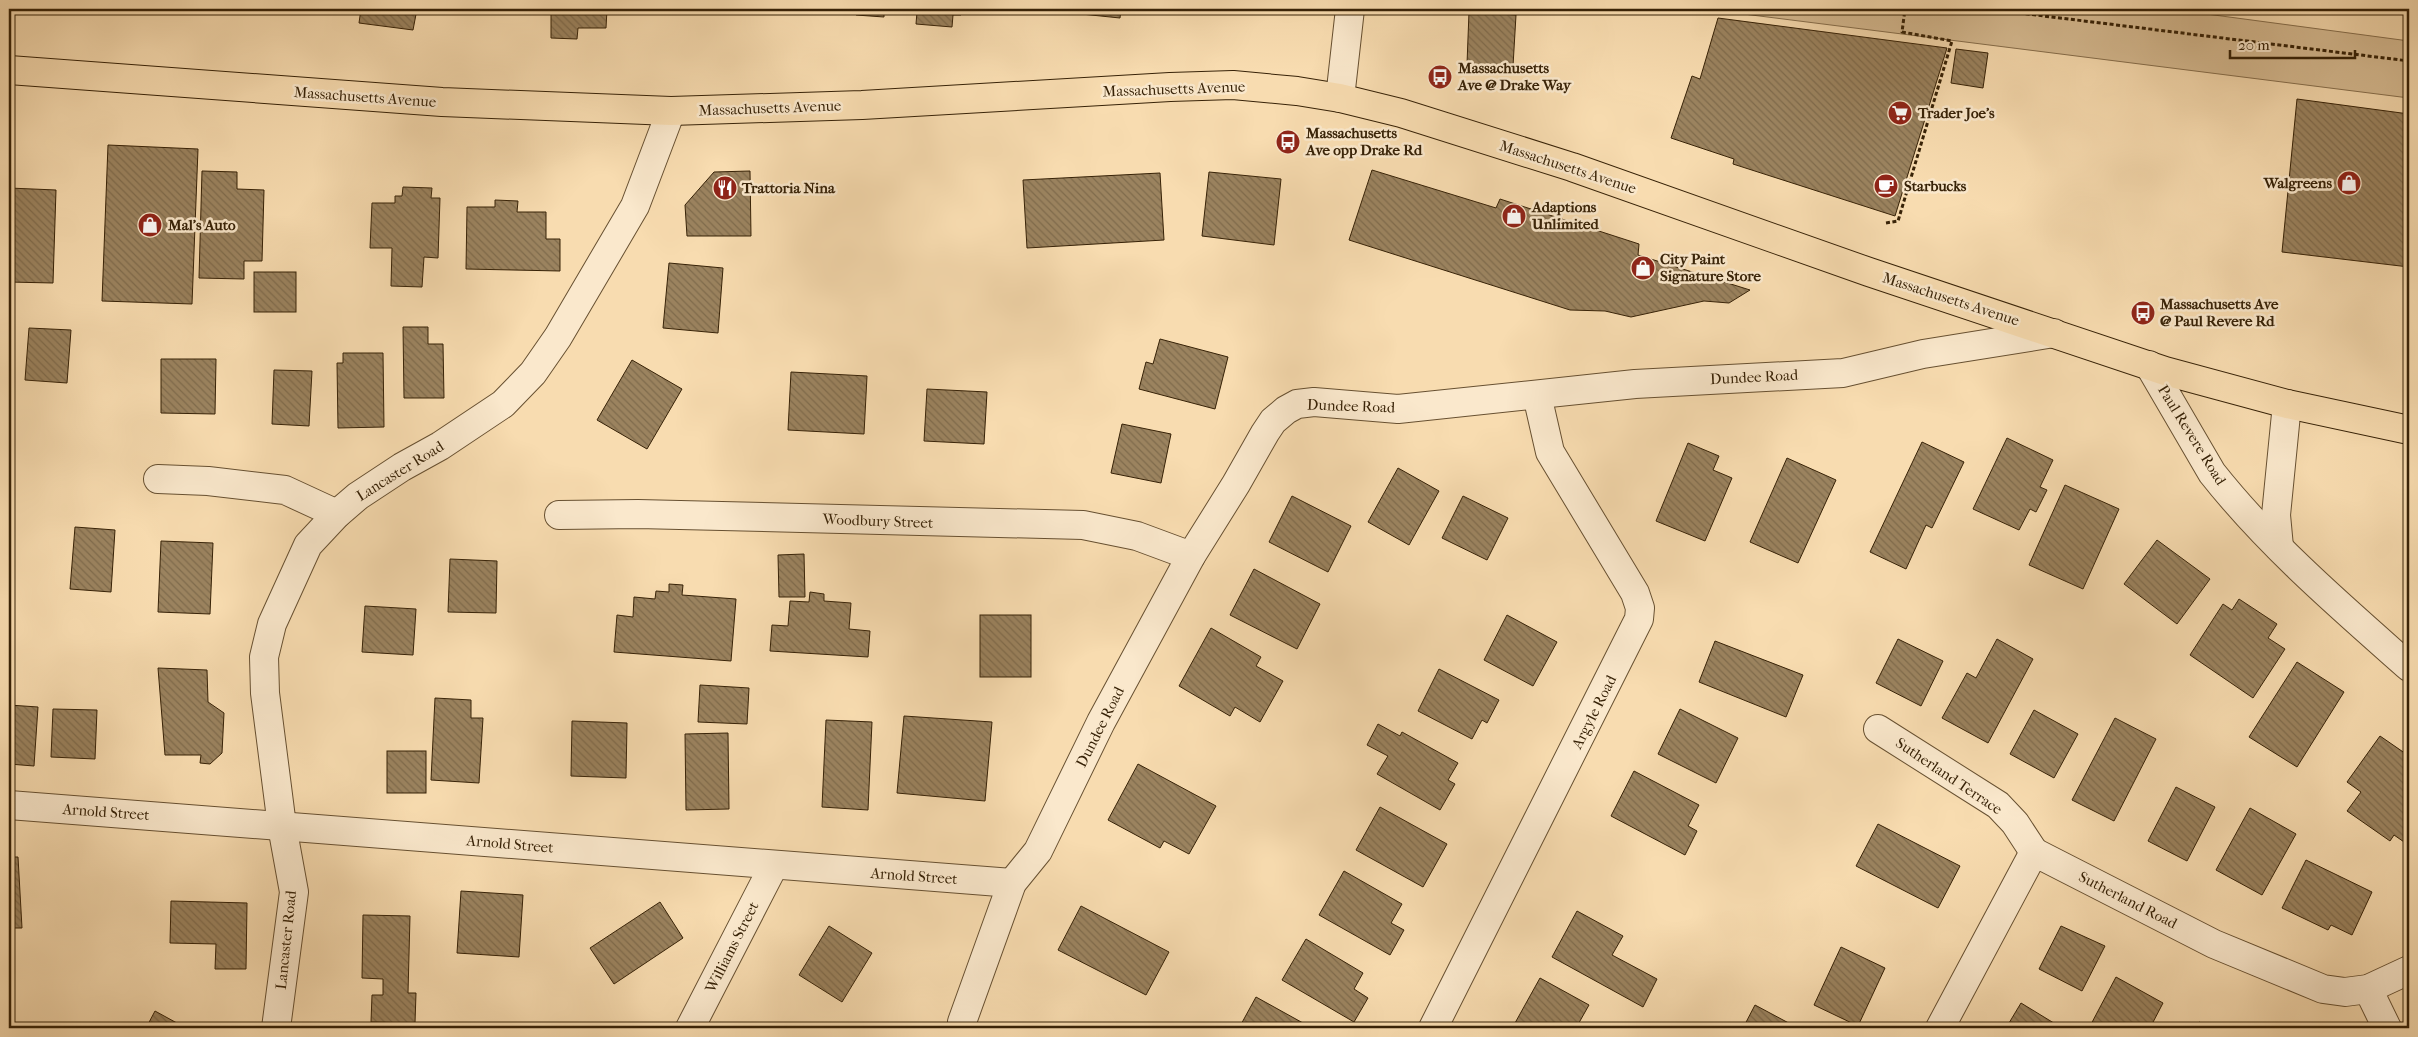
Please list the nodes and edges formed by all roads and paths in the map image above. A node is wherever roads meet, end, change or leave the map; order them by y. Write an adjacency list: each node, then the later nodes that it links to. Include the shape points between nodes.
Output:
1 (1350, 9): 6 (street)
2 (1905, 9): 8 (path, via 1902,32 1952,41 1898,221)
3 (1987, 9): 4 (path)
4 (2409, 61)
5 (9, 70): 7 (main road, Massachusetts Avenue, via 442,102)
6 (1340, 98): 7 (main road, Massachusetts Avenue, via 1233,85 862,105); 9 (main road, Massachusetts Avenue, via 1401,113 1572,167 1869,272)
7 (671, 111): 15 (street, Lancaster Road, via 628,219 533,373 502,404 358,496)
8 (1886, 223)
9 (2054, 332): 10 (main road, Massachusetts Avenue); 11 (street, Dundee Road, via 1923,354 1843,373 1635,384)
10 (2148, 365): 12 (main road, Massachusetts Avenue); 17 (street, Paul Revere Road, via 2212,473)
11 (1537, 395): 18 (street, Dundee Road, via 1398,409 1314,402 1297,404 1273,421); 31 (street, Argyle Road, via 1550,452 1635,593 1640,619)
12 (2287, 404): 13 (main road, Massachusetts Avenue); 17 (street, via 2276,515)
13 (2409, 430)
14 (158, 479): 15 (street, via 285,490)
15 (337, 514): 22 (street, Lancaster Road, via 308,546 272,624 264,657 265,693)
16 (559, 515): 18 (street, Woodbury Street, via 638,514 1083,525 1136,536)
17 (2279, 547): 19 (street, Paul Revere Road)
18 (1191, 556): 25 (street, Dundee Road, via 1101,722 1038,851)
19 (2409, 667)
20 (1878, 729): 23 (street, Sutherland Terrace, via 1998,805 2015,823)
21 (9, 805): 22 (street, Arnold Street)
22 (282, 826): 24 (street, Arnold Street); 28 (street, Lancaster Road, via 294,892)
23 (2034, 852): 27 (street, Sutherland Road, via 2214,944 2314,986 2345,992); 32 (street)
24 (774, 865): 25 (street, Arnold Street); 29 (street, Williams Street)
25 (1012, 884): 30 (street, Dundee Road)
26 (2409, 970): 27 (street, Sutherland Road)
27 (2368, 989): 33 (street)
28 (276, 1028)
29 (690, 1028)
30 (962, 1028)
31 (1433, 1028)
32 (1940, 1028)
33 (2387, 1028)

